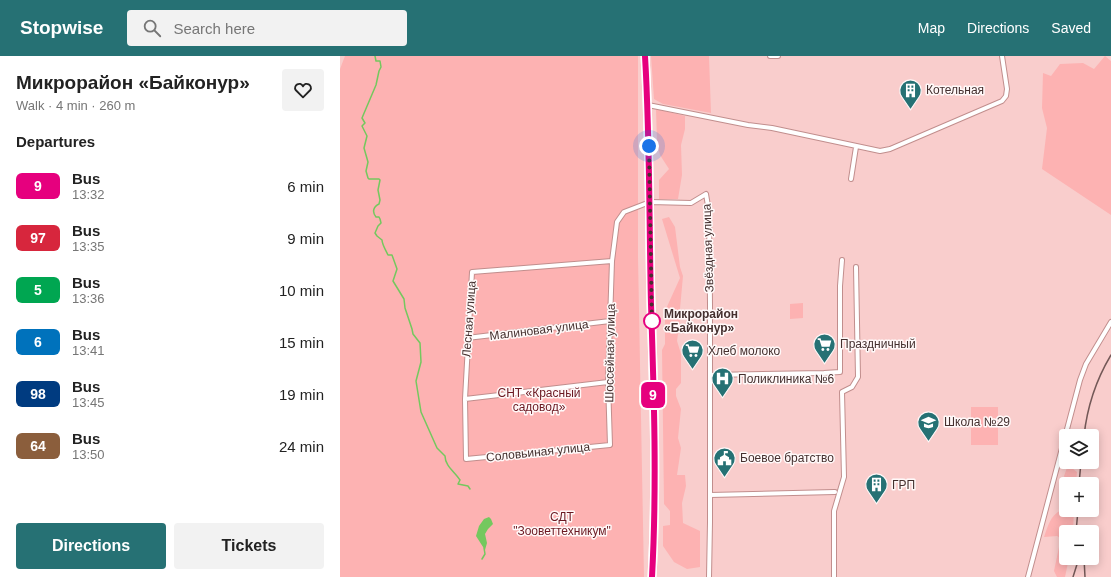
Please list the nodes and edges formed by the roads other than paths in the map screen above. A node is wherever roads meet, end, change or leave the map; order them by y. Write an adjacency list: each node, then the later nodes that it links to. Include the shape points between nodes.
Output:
1 (645, 56): 5 (main road)
2 (770, 56): 3 (street)
3 (778, 56)
4 (1002, 56): 6 (street, via 1007,89 1002,101 890,149 880,151)
5 (648, 105): 6 (street); 8 (main road)
6 (856, 147): 7 (street)
7 (851, 179)
8 (650, 202): 10 (street, Шоссейная улица, via 624,212 617,222); 15 (street, Звёздная улица, via 691,203 706,194 709,212); 22 (main road, via 654,522)
9 (842, 260): 15 (street, via 840,372)
10 (612, 261): 12 (street, Шоссейная улица); 14 (street, Лесная улица, via 472,272)
11 (856, 267): 24 (street, via 858,377 852,387 842,392 844,477 834,511)
12 (610, 321): 14 (street, Малиновая улица); 16 (street, Шоссейная улица)
13 (1111, 322): 25 (street, via 1086,364 1080,380)
14 (467, 338): 17 (street, Лесная улица)
15 (710, 375): 21 (street, Звёздная улица)
16 (608, 382): 17 (street); 18 (street, Шоссейная улица)
17 (464, 400): 19 (street, Лесная улица)
18 (610, 445): 19 (street, Соловьиная улица)
19 (466, 459)
20 (835, 492): 21 (street)
21 (710, 495): 23 (street, Звёздная улица)
22 (652, 577)
23 (709, 577)
24 (834, 577)
25 (1028, 577)

